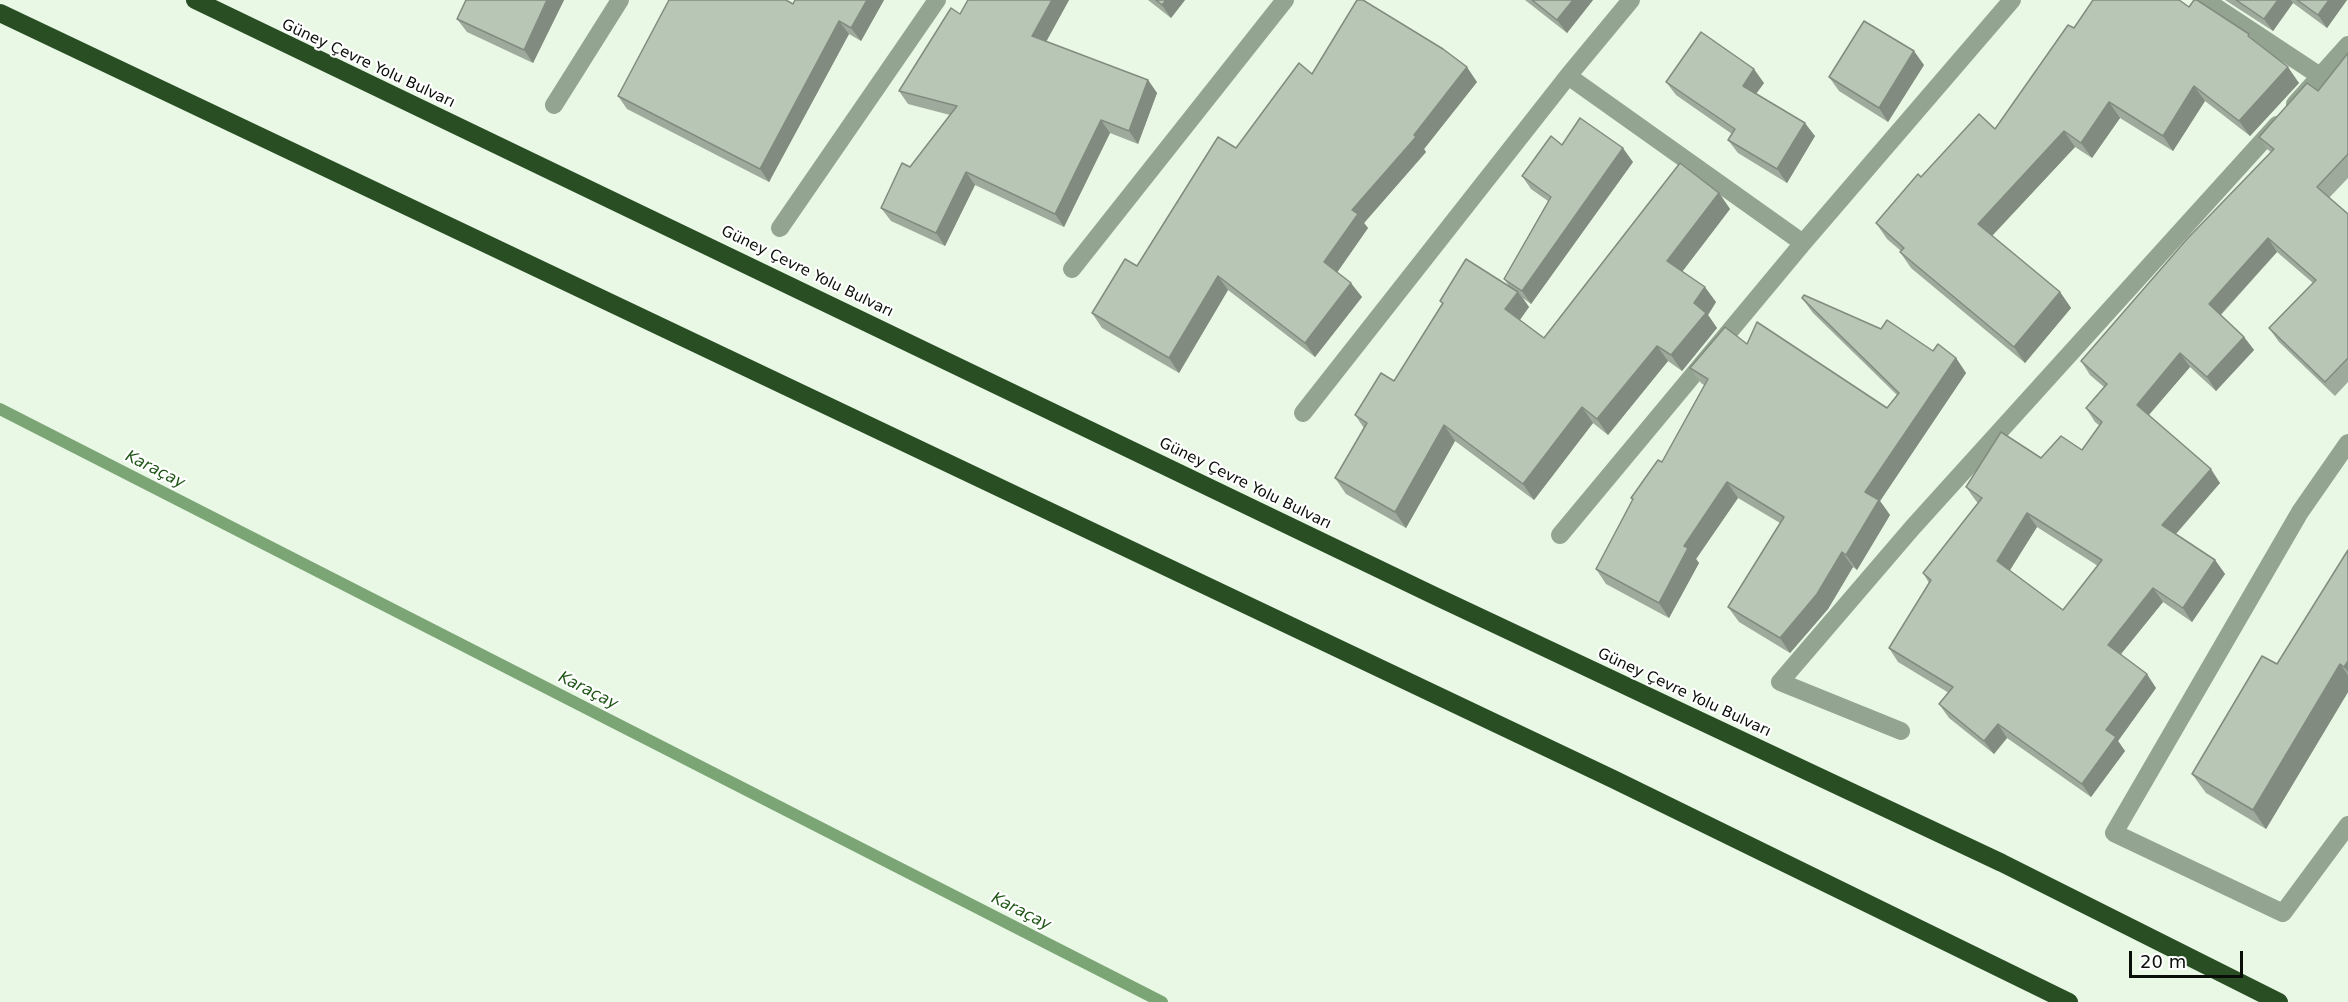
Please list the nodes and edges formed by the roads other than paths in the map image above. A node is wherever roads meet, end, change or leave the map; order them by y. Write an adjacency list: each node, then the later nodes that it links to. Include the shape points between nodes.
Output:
1 (195, 0): 22 (highway, Güney Çevre Yolu Bulvarı, via 1435,596 2002,863)
2 (620, 0): 12 (street)
3 (937, 0): 13 (street)
4 (1285, 0): 15 (street)
5 (1631, 0): 10 (street)
6 (2012, 0): 14 (street)
7 (2205, 0): 11 (street)
8 (0, 12): 21 (highway, via 1602,773)
9 (2348, 45): 11 (street)
10 (1568, 76): 14 (street); 16 (street)
11 (2320, 76): 19 (street, via 1913,527 1780,682)
12 (554, 105)
13 (780, 228)
14 (1803, 243): 18 (street)
15 (1072, 269)
16 (1303, 413)
17 (2348, 443): 20 (street, via 2300,512 2114,833 2283,913)
18 (1560, 535)
19 (1901, 731)
20 (2348, 825)
21 (2069, 1002)
22 (2278, 1002)

